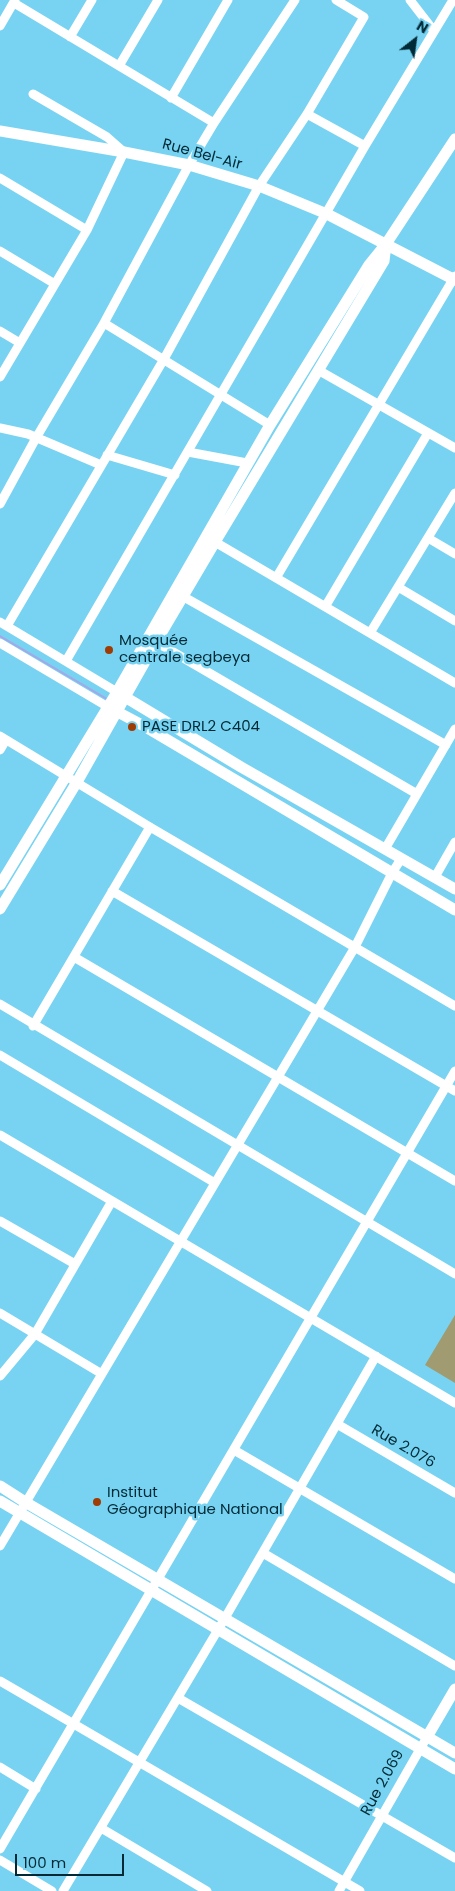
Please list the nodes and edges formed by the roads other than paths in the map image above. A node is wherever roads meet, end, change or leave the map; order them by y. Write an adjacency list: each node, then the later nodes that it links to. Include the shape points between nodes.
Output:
1 (92, 0): 11 (street)
2 (158, 0): 12 (street)
3 (228, 0): 14 (street)
4 (295, 0): 16 (street)
5 (336, 0): 15 (street, via 364,17)
6 (410, 0): 10 (street)
7 (452, 0): 10 (street)
8 (14, 1): 9 (street); 11 (street)
9 (0, 26)
10 (434, 32): 19 (street)
11 (70, 37): 12 (street)
12 (119, 66): 14 (street)
13 (33, 94): 20 (street, via 108,137)
14 (171, 98): 16 (street)
15 (308, 114): 19 (street); 23 (street)
16 (214, 124): 21 (street)
17 (0, 131): 20 (street, Rue Bel-Air)
18 (455, 139): 26 (street)
19 (365, 146): 24 (street)
20 (124, 152): 21 (street, Rue Bel-Air); 25 (street)
21 (190, 165): 23 (street, Rue Bel-Air); 30 (street)
22 (0, 178): 25 (street)
23 (259, 186): 24 (street, Rue Bel-Air); 33 (street)
24 (327, 214): 26 (street, Rue Bel-Air); 36 (street)
25 (87, 230): 29 (street)
26 (386, 244): 28 (street, Rue Bel-Air); 34 (street, via 384,261); 38 (street, via 369,264)
27 (0, 251): 29 (street)
28 (454, 279): 37 (street)
29 (55, 284): 32 (street)
30 (104, 323): 33 (street); 41 (street)
31 (0, 331): 32 (street)
32 (20, 344): 35 (street)
33 (164, 359): 36 (street); 44 (street)
34 (318, 370): 37 (street); 51 (street)
35 (0, 377)
36 (222, 394): 38 (street); 43 (street)
37 (379, 405): 40 (street); 53 (street)
38 (270, 425): 45 (street)
39 (0, 428): 41 (street)
40 (428, 433): 42 (street); 56 (street)
41 (36, 438): 46 (street); 49 (street)
42 (455, 448)
43 (188, 452): 45 (street); 47 (street)
44 (107, 455): 46 (street); 47 (street)
45 (247, 464): 64 (street)
46 (100, 465): 58 (street)
47 (175, 475): 62 (street)
48 (455, 493): 50 (street)
49 (0, 504)
50 (428, 538): 52 (street); 54 (street)
51 (215, 542): 53 (street); 55 (street)
52 (455, 554)
53 (276, 578): 56 (street)
54 (398, 587): 57 (street); 59 (street)
55 (184, 597): 60 (street); 68 (street)
56 (325, 607): 59 (street)
57 (455, 621)
58 (4, 624): 62 (street)
59 (370, 633): 63 (street)
60 (156, 642): 64 (street); 72 (street)
61 (0, 643): 65 (street)
62 (66, 660): 64 (street)
63 (455, 683)
64 (122, 695): 65 (street); 75 (street)
65 (113, 709): 70 (street); 71 (street); 77 (street)
66 (455, 728): 68 (street)
67 (3, 738): 69 (street); 70 (street)
68 (446, 745): 72 (street)
69 (0, 750)
70 (66, 775): 71 (street); 79 (street)
71 (77, 782): 73 (street); 82 (street)
72 (417, 794): 75 (street)
73 (150, 827): 81 (street); 84 (street)
74 (455, 842): 78 (street)
75 (385, 848): 76 (street)
76 (401, 858): 77 (street); 78 (street)
77 (392, 873): 83 (street); 84 (street)
78 (435, 877): 80 (street)
79 (0, 885)
80 (455, 889)
81 (112, 891): 85 (street); 88 (street)
82 (0, 910)
83 (455, 910)
84 (355, 947): 87 (street); 88 (street)
85 (74, 956): 89 (street); 92 (street)
86 (0, 1004): 89 (street)
87 (455, 1006)
88 (318, 1011): 92 (street); 93 (street)
89 (33, 1026): 96 (street)
90 (0, 1056): 99 (street)
91 (455, 1071): 93 (street)
92 (279, 1076): 96 (street); 97 (street)
93 (446, 1086): 94 (street); 97 (street)
94 (455, 1092)
95 (0, 1135): 100 (street)
96 (237, 1146): 99 (street); 102 (street)
97 (407, 1153): 98 (street); 102 (street)
98 (455, 1181)
99 (215, 1183): 103 (street)
100 (112, 1202): 103 (street); 104 (street)
101 (0, 1221): 104 (street)
102 (367, 1222): 105 (street); 107 (street)
103 (180, 1242): 107 (street); 110 (street)
104 (75, 1264): 108 (street)
105 (455, 1274)
106 (0, 1313): 108 (street)
107 (311, 1318): 109 (street); 114 (street)
108 (35, 1334): 110 (street); 111 (street)
109 (376, 1356): 112 (street); 113 (street)
110 (102, 1374): 119 (street)
111 (0, 1376)
112 (455, 1403)
113 (337, 1424): 116 (street); 117 (street, Rue 2.076)
114 (234, 1450): 116 (street); 123 (street)
115 (0, 1486): 119 (street)
116 (300, 1489): 121 (street); 122 (street)
117 (455, 1493)
118 (0, 1501): 119 (street)
119 (22, 1507): 120 (street); 123 (street); 124 (street)
120 (0, 1546)
121 (263, 1553): 125 (street); 127 (street)
122 (455, 1579)
123 (158, 1580): 124 (street); 125 (street)
124 (152, 1590): 126 (street); 131 (street)
125 (226, 1618): 126 (street); 132 (street)
126 (218, 1629): 130 (street); 133 (street)
127 (455, 1666)
128 (0, 1681): 131 (street)
129 (455, 1689): 132 (street, Rue 2.069)
130 (178, 1698): 135 (street); 139 (street)
131 (74, 1724): 135 (street); 138 (street)
132 (427, 1737): 133 (street, Rue 2.069); 134 (street)
133 (420, 1748): 137 (street); 139 (street, Rue 2.069)
134 (455, 1753)
135 (140, 1762): 140 (street); 144 (street)
136 (0, 1767): 138 (street)
137 (455, 1769)
138 (36, 1788): 141 (street)
139 (382, 1816): 142 (street); 144 (street, Rue 2.069)
140 (101, 1828): 146 (street); 147 (street)
141 (0, 1849)
142 (455, 1858)
143 (0, 1860): 145 (street)
144 (344, 1882): 148 (street, Rue 2.069); 149 (street)
145 (52, 1891)
146 (63, 1891)
147 (207, 1891)
148 (339, 1891)
149 (360, 1891)

